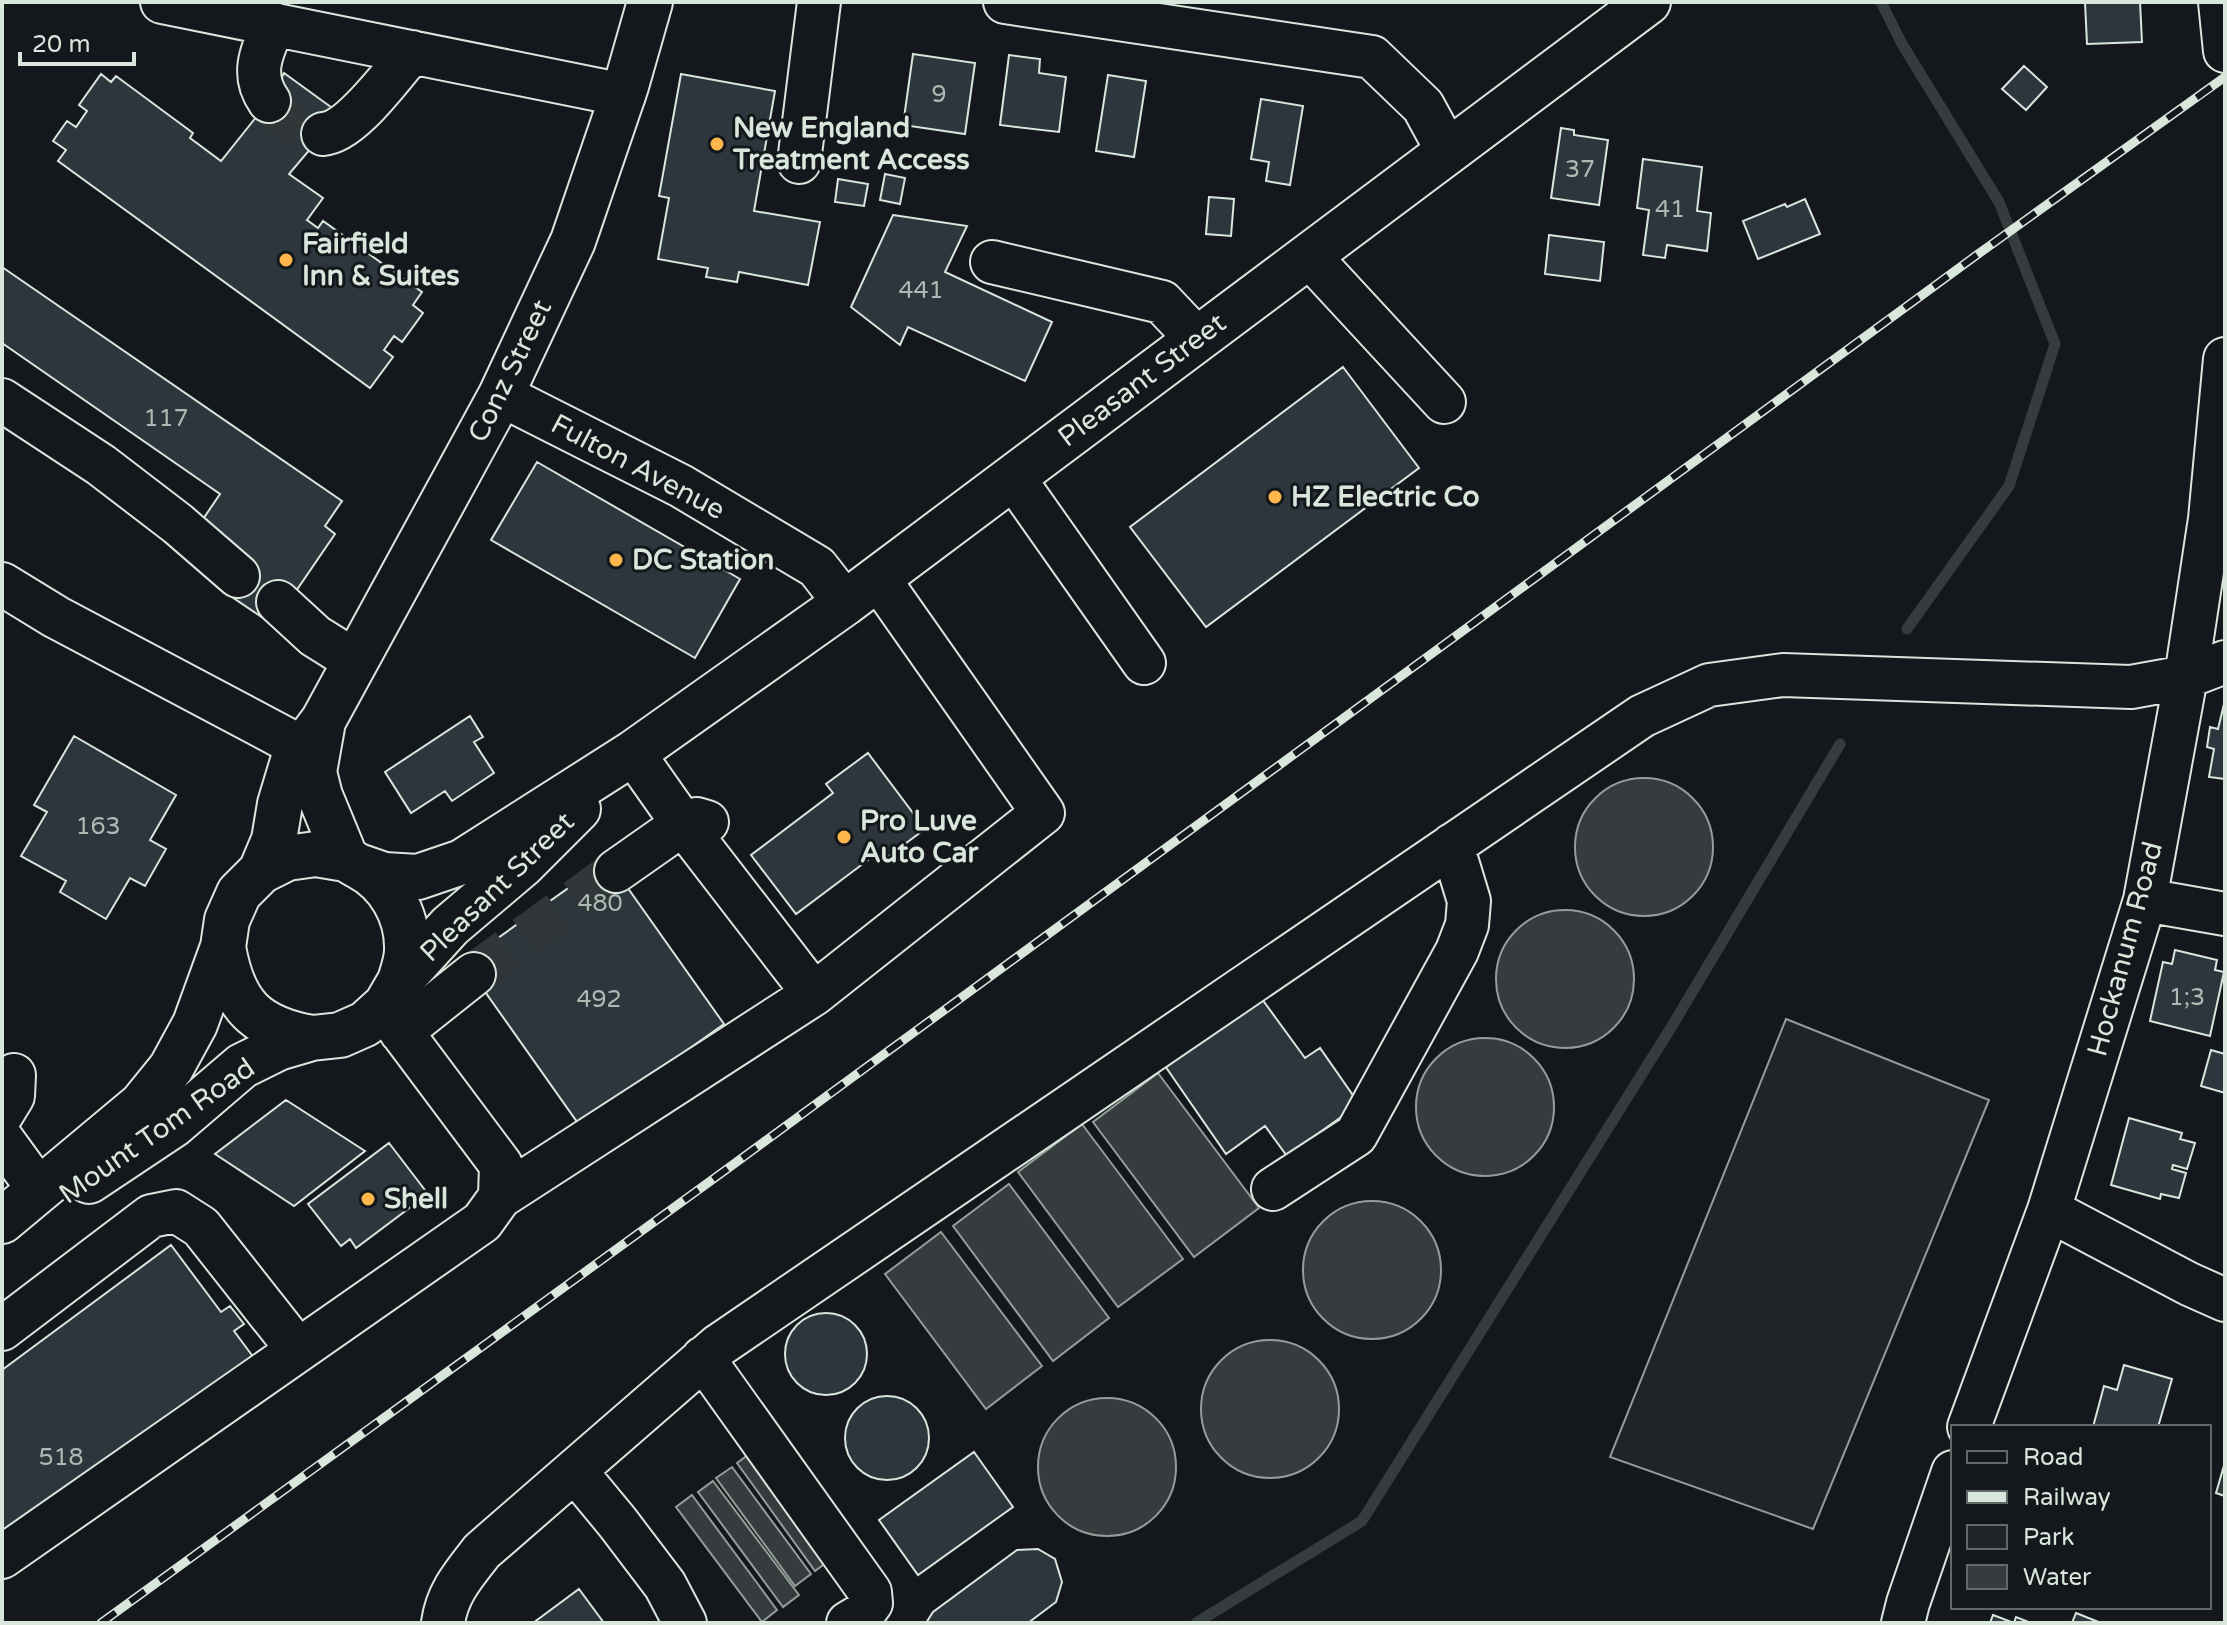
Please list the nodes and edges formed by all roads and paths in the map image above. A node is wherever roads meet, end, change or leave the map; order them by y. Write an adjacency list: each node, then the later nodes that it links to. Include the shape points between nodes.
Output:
1 (162, 2): 7 (street)
2 (650, 2): 10 (main road, Conz Street)
3 (819, 2): 14 (street)
4 (1005, 2): 13 (street, via 1372,57 1423,106)
5 (1648, 2): 13 (main road, Pleasant Street)
6 (2220, 2): 8 (street)
7 (274, 24): 9 (street); 11 (street, via 258,77)
8 (2225, 51)
9 (412, 52): 10 (street); 12 (street, via 352,120)
10 (624, 95): 19 (main road, Conz Street, via 573,241)
11 (269, 101)
12 (323, 134)
13 (1448, 152): 15 (main road, Pleasant Street)
14 (799, 162)
15 (1309, 256): 17 (main road, Pleasant Street); 21 (street)
16 (992, 262): 17 (street, via 1162,302)
17 (1197, 339): 22 (main road, Pleasant Street)
18 (2225, 359): 30 (street, Hockanum Road, via 2210,519)
19 (501, 395): 24 (street, Fulton Avenue, via 681,486 817,567); 27 (main road, Conz Street)
20 (2, 400): 23 (street, via 101,465)
21 (1444, 402)
22 (1013, 477): 24 (main road, Pleasant Street); 29 (street)
23 (238, 576)
24 (872, 582): 32 (main road, Pleasant Street); 33 (street, Fulton Avenue, via 1032,762 1041,778)
25 (2, 584): 31 (street, via 56,617)
26 (278, 602): 27 (street, via 315,636)
27 (355, 661): 31 (main road, Conz Street)
28 (2225, 662): 30 (street)
29 (1144, 663)
30 (2186, 677): 35 (street, via 2131,687 1783,675 1709,685 1642,716); 39 (street, Hockanum Road)
31 (313, 734): 36 (main road, Conz Street, via 320,796); 37 (main road, Conz Street, via 293,761)
32 (633, 753): 34 (street); 36 (main road, Pleasant Street, via 462,862 418,877 384,875); 44 (main road, Pleasant Street, via 522,865 450,926)
33 (1034, 801): 34 (street, via 844,951 829,957 814,957 803,948 711,824 697,819); 43 (street, via 1043,813)
34 (683, 824): 38 (street); 43 (street)
35 (1452, 845): 49 (street, via 1469,901 1457,951 1356,1135); 58 (street)
36 (352, 862): 37 (main road, Pleasant Street, via 316,854 287,858); 44 (main road, via 372,873 392,895 405,923 408,952)
37 (261, 871): 41 (main road, Mount Tom Road, via 239,893)
38 (616, 871)
39 (2145, 900): 40 (street); 52 (street, Hockanum Road)
40 (2225, 914)
41 (223, 947): 45 (main road, via 228,975 260,1020 285,1033); 50 (main road, Mount Tom Road, via 195,1024 171,1068 141,1105)
42 (474, 974): 44 (street)
43 (814, 994): 51 (street)
44 (388, 1010): 45 (main road, Mount Tom Road, via 340,1035); 51 (street, via 501,1165)
45 (312, 1038): 54 (main road, Mount Tom Road, via 242,1066 173,1125)
46 (14, 1075): 47 (street, via 13,1096)
47 (2, 1114)
48 (2, 1139): 50 (street)
49 (1273, 1189)
50 (39, 1190): 53 (main road, Mount Tom Road)
51 (500, 1197): 57 (street, via 482,1222)
52 (2049, 1210): 55 (street); 59 (street, Hockanum Road)
53 (2, 1221)
54 (2, 1239)
55 (2225, 1300)
56 (2, 1329): 57 (street, via 151,1216 176,1211 201,1227)
57 (298, 1350): 62 (street)
58 (703, 1358): 60 (street); 65 (street, via 870,1592 871,1603)
59 (1970, 1425)
60 (575, 1471): 63 (street, via 482,1551 459,1580); 64 (street, via 665,1585)
61 (1951, 1478): 66 (street)
62 (2, 1557)
63 (443, 1623)
64 (685, 1623)
65 (848, 1623)
66 (1903, 1623)

